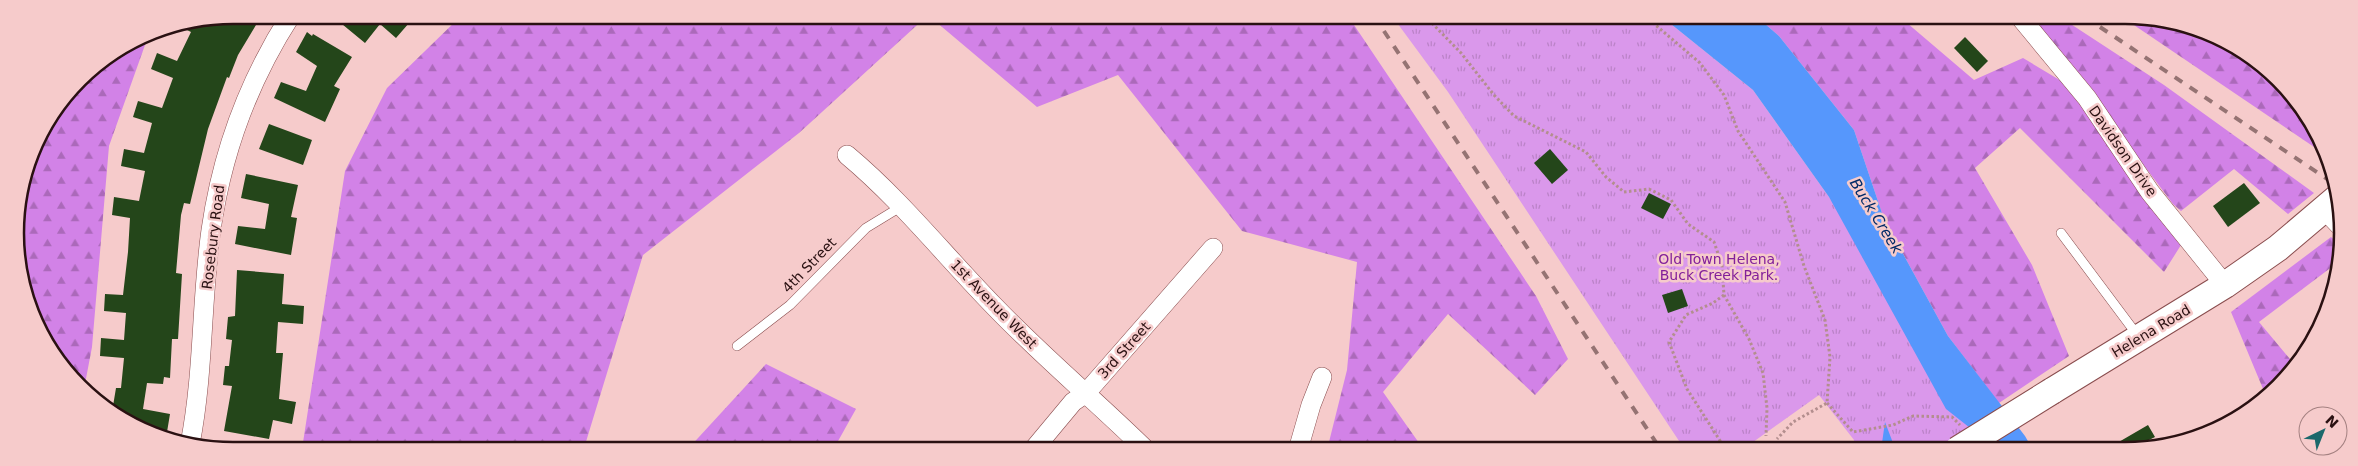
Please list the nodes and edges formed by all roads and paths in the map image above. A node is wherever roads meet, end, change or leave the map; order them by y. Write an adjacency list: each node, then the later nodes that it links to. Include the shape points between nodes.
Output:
1 (285, 24): 18 (street, Rosebury Road, via 252,85 222,174 209,251 198,392)
2 (1433, 24): 11 (path, via 1514,116 1586,152 1606,177 1624,192 1649,189 1671,200 1688,224 1714,242 1722,266)
3 (1654, 24): 16 (path, via 1700,63 1724,95 1738,131 1785,202 1804,266 1825,320 1830,357)
4 (2026, 24): 10 (street, Davidson Drive, via 2087,98 2150,192)
5 (847, 155): 6 (street, 1st Avenue West)
6 (903, 206): 13 (lane, 4th Street, via 866,228 790,305); 15 (street, 1st Avenue West, via 993,306)
7 (2333, 211): 10 (main road, Helena Road)
8 (2061, 233): 12 (lane)
9 (1213, 248): 15 (street, 3rd Street)
10 (2225, 285): 12 (main road, Helena Road)
11 (1724, 295): 22 (path, via 1686,315 1669,342 1687,389); 23 (path, via 1763,372 1768,408)
12 (2139, 338): 25 (main road, Helena Road, bridge)
13 (737, 346)
14 (1322, 377): 21 (street)
15 (1086, 393): 19 (street, 3rd Street); 20 (street, 1st Avenue West)
16 (1827, 402): 17 (path, via 1853,432 1893,425 1913,416); 24 (path, via 1793,422)
17 (1952, 417)
18 (191, 438)
19 (1039, 442)
20 (1138, 442)
21 (1300, 442)
22 (1721, 442)
23 (1767, 442)
24 (1775, 442)
25 (1970, 442)

